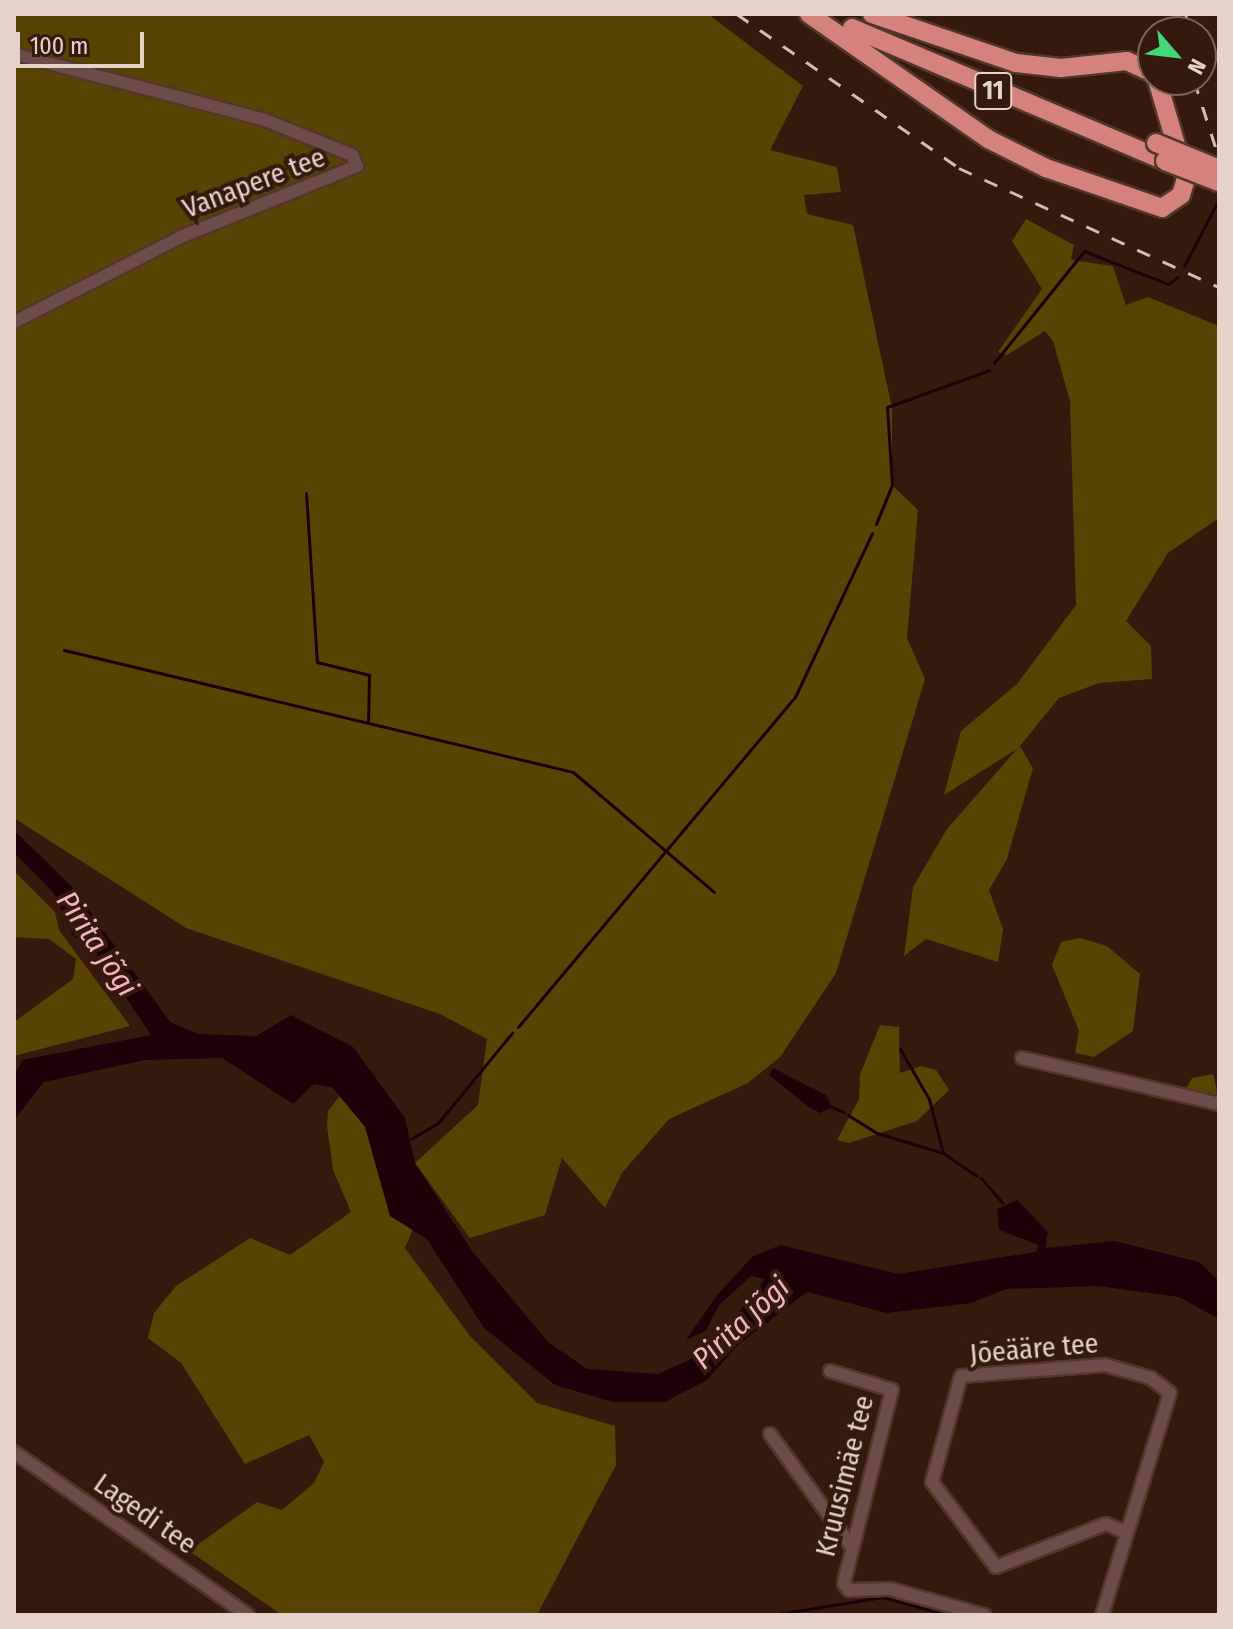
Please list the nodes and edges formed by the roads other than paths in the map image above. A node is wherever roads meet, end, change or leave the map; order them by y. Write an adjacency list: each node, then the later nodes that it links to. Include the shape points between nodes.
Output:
1 (809, 14): 7 (highway, via 988,139 1046,168 1162,208 1181,195 1186,179)
2 (824, 14): 9 (highway, 11, bridge)
3 (851, 14): 8 (highway, 11, bridge)
4 (872, 14): 6 (highway, via 1016,63 1061,68)
5 (14, 54): 10 (street, Vanapere tee, via 265,120 352,155 357,166 183,236)
6 (1137, 62)
7 (1162, 96)
8 (1219, 169)
9 (1219, 182)
10 (14, 322)
11 (1022, 1058): 12 (street)
12 (1219, 1104)
13 (830, 1371): 17 (street, Kruusimäe tee, via 892,1390)
14 (770, 1434): 17 (street)
15 (14, 1452): 18 (street, Lagedi tee)
16 (1125, 1532): 16 (street, Jõeääre tee, via 1170,1409 1167,1388 1105,1365 961,1376 932,1482 996,1567 1106,1524); 20 (street, Jõeääre tee)
17 (851, 1546): 19 (street, Kruusimäe tee, via 849,1590 890,1589)
18 (248, 1615)
19 (984, 1615)
20 (1102, 1615)

